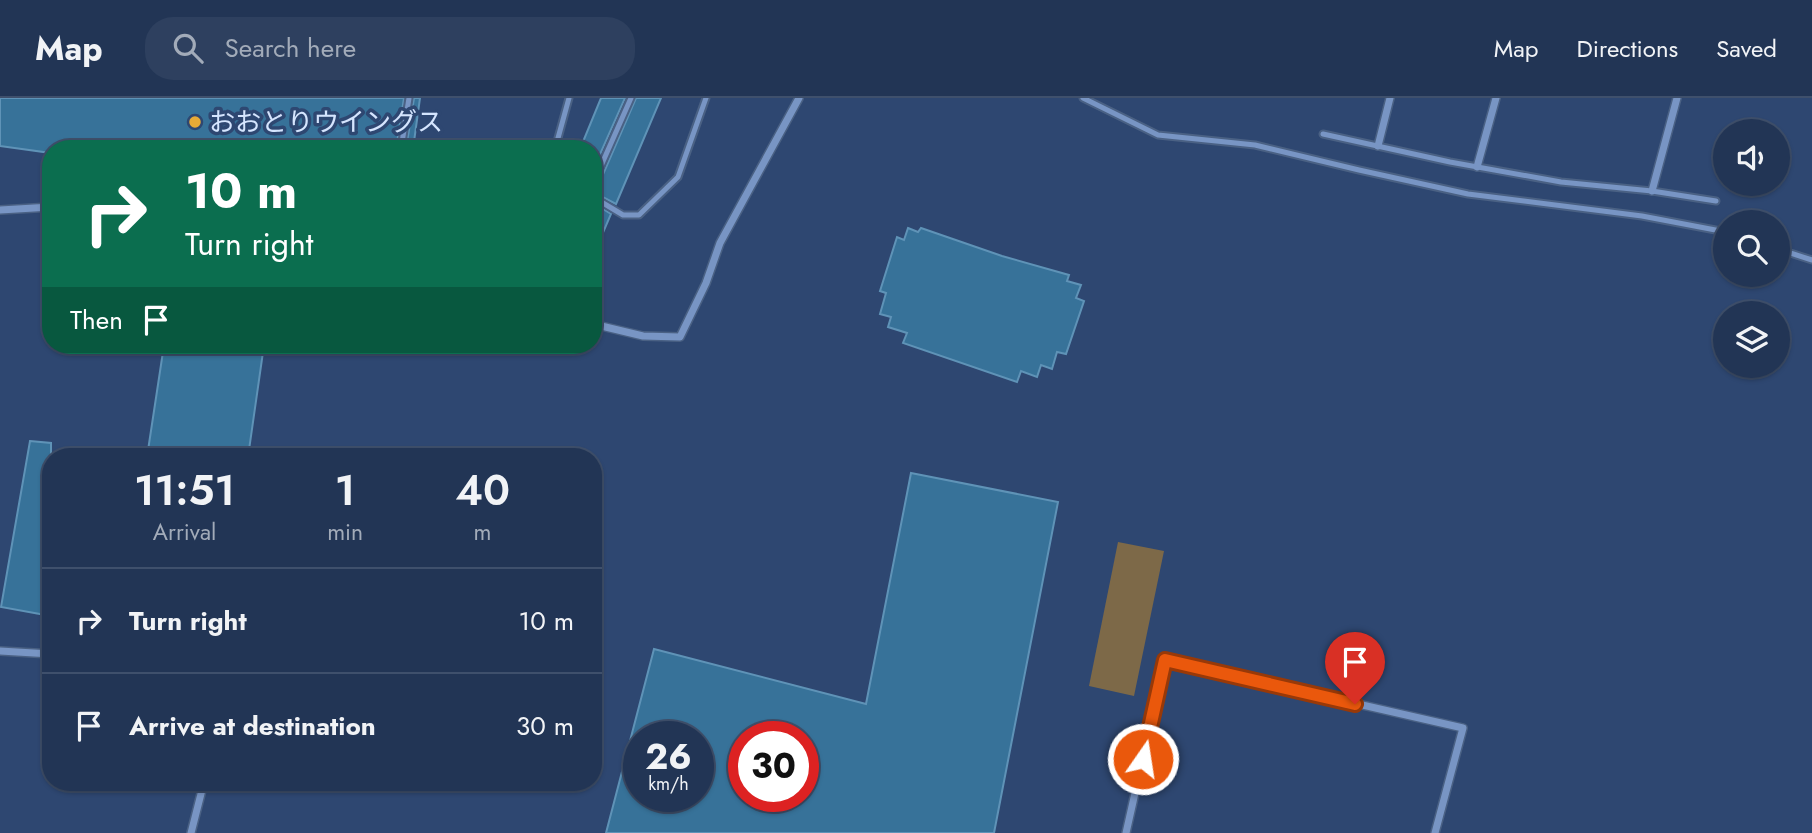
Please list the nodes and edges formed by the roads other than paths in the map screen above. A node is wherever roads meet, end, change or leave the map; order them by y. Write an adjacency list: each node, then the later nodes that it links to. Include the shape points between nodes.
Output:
1 (409, 98): 11 (lane)
2 (569, 98): 12 (lane)
3 (631, 98): 14 (lane)
4 (706, 98): 18 (lane, via 678,177 639,215 623,215)
5 (799, 98): 24 (street, via 720,243 680,337 643,336)
6 (1083, 98): 21 (lane, via 1158,135 1255,145 1468,194)
7 (1390, 98): 13 (street)
8 (1496, 98): 15 (street)
9 (1677, 98): 16 (street)
10 (1323, 134): 13 (lane)
11 (402, 140)
12 (557, 140)
13 (1378, 146): 15 (lane)
14 (602, 164)
15 (1477, 167): 16 (lane)
16 (1652, 191): 17 (lane)
17 (1716, 201)
18 (602, 202)
19 (42, 208): 20 (street)
20 (0, 210)
21 (1713, 230)
22 (1790, 253): 23 (lane)
23 (1812, 260)
24 (602, 326)
25 (0, 652): 26 (street)
26 (42, 654)
27 (202, 791): 28 (street)
28 (191, 833)
29 (1126, 833): 30 (street, via 1165,660 1463,728)
30 (1435, 833)

